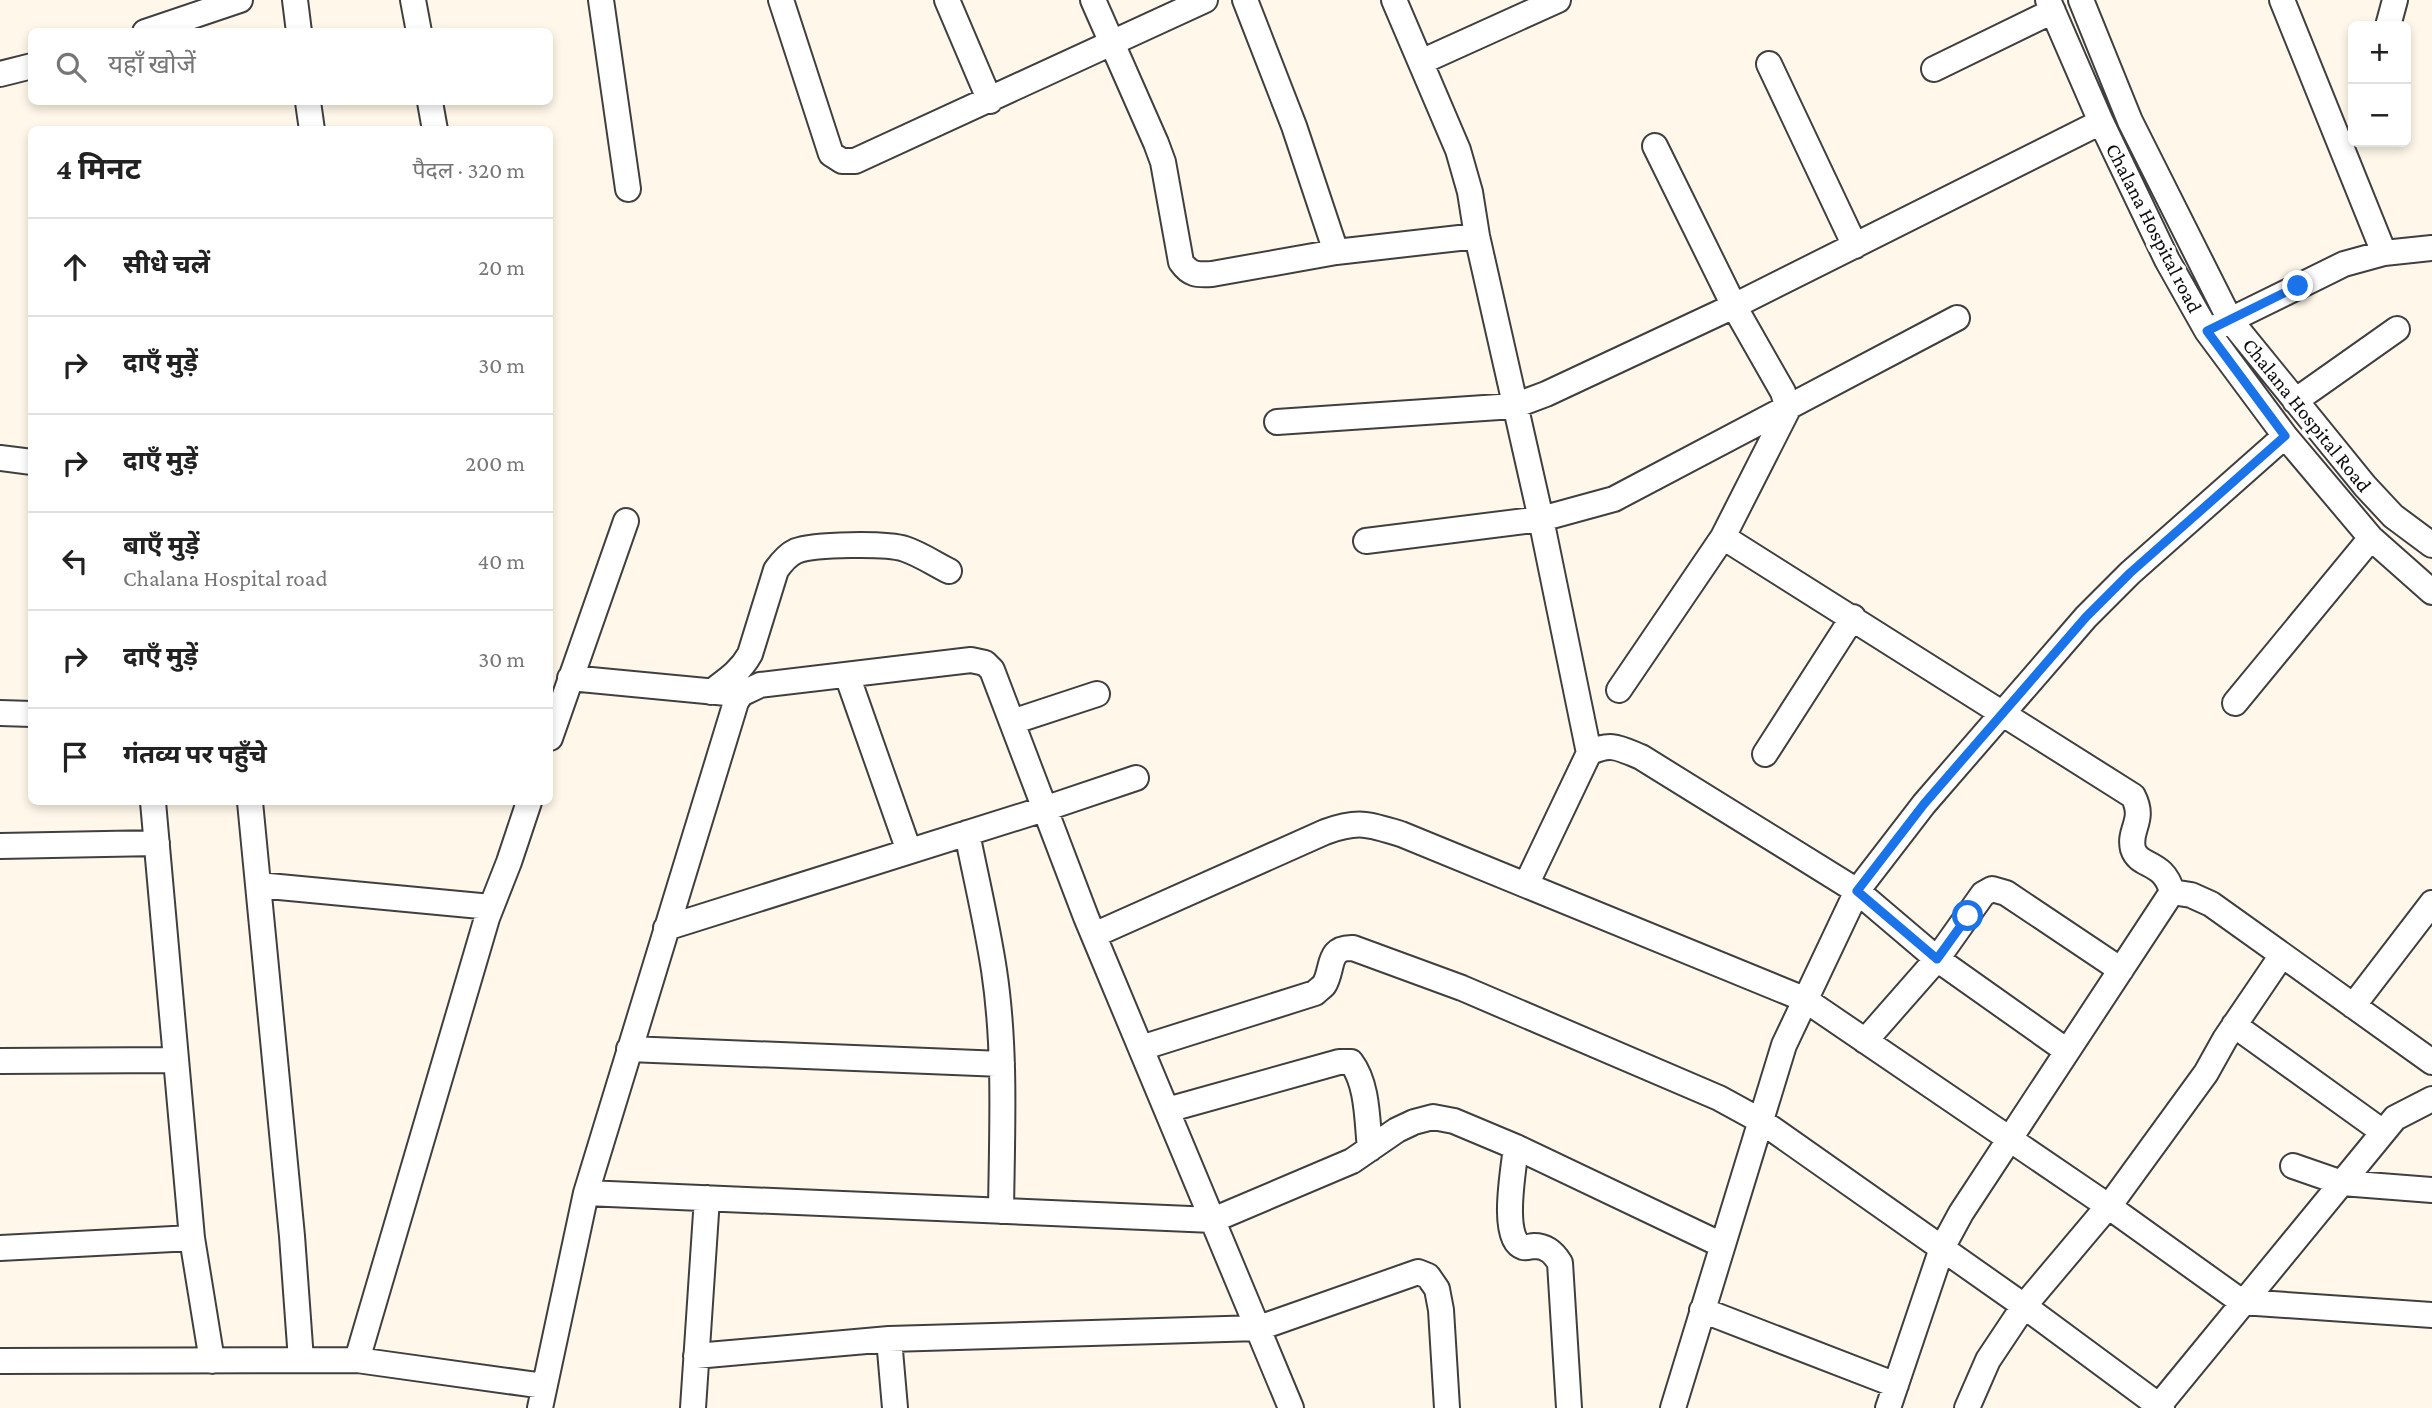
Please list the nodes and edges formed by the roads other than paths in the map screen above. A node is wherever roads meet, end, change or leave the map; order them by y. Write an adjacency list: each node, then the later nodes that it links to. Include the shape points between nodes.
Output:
1 (240, 0): 17 (street)
2 (295, 0): 18 (street)
3 (413, 0): 19 (street)
4 (601, 0): 35 (street)
5 (781, 0): 26 (street, via 831,154 842,161 877,153)
6 (947, 0): 26 (street)
7 (1093, 0): 20 (street)
8 (1205, 0): 20 (street)
9 (1245, 0): 39 (street)
10 (1394, 0): 21 (street)
11 (2081, 0): 43 (street, Chalana Hospital Road, via 2130,121)
12 (2282, 0): 34 (street)
13 (2395, 0): 16 (street)
14 (1542, 3): 21 (street)
15 (2051, 6): 24 (street); 29 (street, Chalana Hospital road)
16 (2389, 21)
17 (157, 28)
18 (298, 28)
19 (418, 28)
20 (1112, 45): 26 (street); 39 (street, via 1163,162 1186,270 1212,274)
21 (1421, 62): 36 (street, via 1458,150)
22 (1769, 64): 37 (street)
23 (28, 67): 25 (street)
24 (1934, 69)
25 (0, 75)
26 (990, 101)
27 (308, 105): 30 (street)
28 (431, 105): 31 (street)
29 (2101, 122): 37 (street); 45 (street, Chalana Hospital road, via 2167,260)
30 (311, 126)
31 (434, 126)
32 (1655, 146): 41 (street)
33 (2356, 147): 34 (street)
34 (2350, 169): 40 (street)
35 (628, 189)
36 (1477, 236): 39 (street); 47 (street)
37 (1855, 246): 41 (street)
38 (2432, 248): 40 (street)
39 (1336, 252)
40 (2384, 253): 43 (street, via 2344,264)
41 (1734, 306): 47 (street); 48 (street, via 1783,392)
42 (1957, 318): 48 (street)
43 (2230, 320): 45 (street); 46 (street, Chalana Hospital Road)
44 (2397, 329): 46 (street)
45 (2207, 331): 50 (street, Chalana Hospital road)
46 (2295, 401): 58 (street, Chalana Hospital Road, via 2393,516)
47 (1514, 406): 49 (street); 53 (street)
48 (1787, 409): 53 (street, via 1615,499); 55 (street)
49 (1277, 422)
50 (2285, 436): 56 (street, Chalana Hospital road); 70 (street, via 2130,573)
51 (0, 458): 52 (street)
52 (28, 462)
53 (1541, 519): 57 (street); 74 (street)
54 (626, 521): 63 (street)
55 (1723, 537): 61 (street); 64 (street)
56 (2371, 538): 60 (street, Chalana Hospital road); 68 (street)
57 (1366, 541)
58 (2432, 545)
59 (949, 571): 65 (street, via 887,545 796,551 776,570 744,665)
60 (2432, 588)
61 (1853, 617): 70 (street); 75 (street)
62 (847, 676): 66 (street, via 760,685); 73 (street, via 971,660 985,663); 84 (street)
63 (570, 678): 65 (street); 69 (street)
64 (1619, 690)
65 (710, 692): 66 (street)
66 (741, 694): 91 (street)
67 (1097, 694): 73 (street)
68 (2235, 703)
69 (554, 711)
70 (2002, 712): 87 (street); 88 (street, via 2133,796 2139,807 2133,849 2140,860 2169,878)
71 (0, 713): 72 (street)
72 (28, 713)
73 (1012, 722): 80 (street)
74 (1588, 753): 86 (street); 87 (street, via 1603,746 1642,757)
75 (1765, 754)
76 (1136, 778): 80 (street)
77 (153, 805): 82 (street)
78 (250, 805): 85 (street)
79 (528, 805): 90 (street)
80 (1044, 809): 81 (street); 92 (street)
81 (967, 833): 84 (street); 106 (street, via 994,970)
82 (157, 843): 83 (street); 103 (street)
83 (0, 846)
84 (909, 851): 91 (street)
85 (258, 885): 90 (street); 133 (street)
86 (1526, 885): 92 (street, via 1401,834 1370,824 1347,824); 96 (street)
87 (1857, 891): 94 (street); 96 (street)
88 (2172, 892): 93 (street, via 2211,904); 95 (street)
89 (2432, 903): 97 (street)
90 (491, 907): 134 (street)
91 (666, 928): 101 (street)
92 (1094, 935): 100 (street)
93 (2281, 955): 97 (street); 98 (street)
94 (1937, 959): 95 (street, via 1983,894 1992,889 2006,893); 99 (street); 102 (street)
95 (2121, 970): 102 (street)
96 (1804, 999): 99 (street); 109 (street, via 1784,1045)
97 (2353, 1006): 105 (street)
98 (2234, 1025): 110 (street); 119 (street, via 2206,1073)
99 (1865, 1041): 111 (street)
100 (1141, 1048): 108 (street); 109 (street, via 1315,993 1324,984 1336,953 1353,948 1462,988 1719,1098)
101 (629, 1049): 106 (street); 117 (street)
102 (2067, 1051): 111 (street)
103 (174, 1060): 104 (street); 122 (street)
104 (0, 1061)
105 (2432, 1062)
106 (1002, 1064): 120 (street)
107 (2432, 1099): 110 (street, via 2395,1118)
108 (1167, 1110): 113 (street, via 1351,1062 1362,1083); 121 (street)
109 (1761, 1121): 123 (street); 125 (street)
110 (2383, 1132): 115 (street)
111 (2009, 1140): 119 (street); 125 (street)
112 (1516, 1147): 113 (street, via 1433,1117 1397,1130); 123 (street); 144 (street, via 1509,1226 1513,1240 1523,1247 1541,1246 1553,1252 1560,1264)
113 (1370, 1149): 121 (street, via 1352,1161)
114 (2293, 1166): 115 (street)
115 (2342, 1183): 116 (street); 126 (street)
116 (2432, 1190)
117 (586, 1193): 118 (street); 138 (street)
118 (707, 1198): 120 (street); 132 (street)
119 (2108, 1206): 126 (street); 127 (street)
120 (1001, 1211): 121 (street)
121 (1213, 1220): 130 (street)
122 (192, 1238): 124 (street); 136 (street)
123 (1722, 1245): 128 (street)
124 (0, 1248)
125 (1942, 1248): 127 (street); 137 (street)
126 (2242, 1302): 129 (street); 139 (street)
127 (2024, 1306): 139 (street); 147 (street, via 1988,1360)
128 (1702, 1310): 137 (street); 145 (street)
129 (2432, 1315)
130 (1259, 1328): 131 (street); 142 (street); 143 (street, via 1406,1274 1429,1276 1441,1311)
131 (890, 1339): 132 (street); 141 (street)
132 (696, 1356): 140 (street)
133 (301, 1360): 134 (street); 136 (street)
134 (357, 1360): 138 (street)
135 (0, 1361): 136 (street)
136 (212, 1361)
137 (1896, 1385): 146 (street)
138 (542, 1397)
139 (2159, 1407)
140 (693, 1408)
141 (895, 1408)
142 (1291, 1408)
143 (1447, 1408)
144 (1569, 1408)
145 (1673, 1408)
146 (1888, 1408)
147 (1967, 1408)

